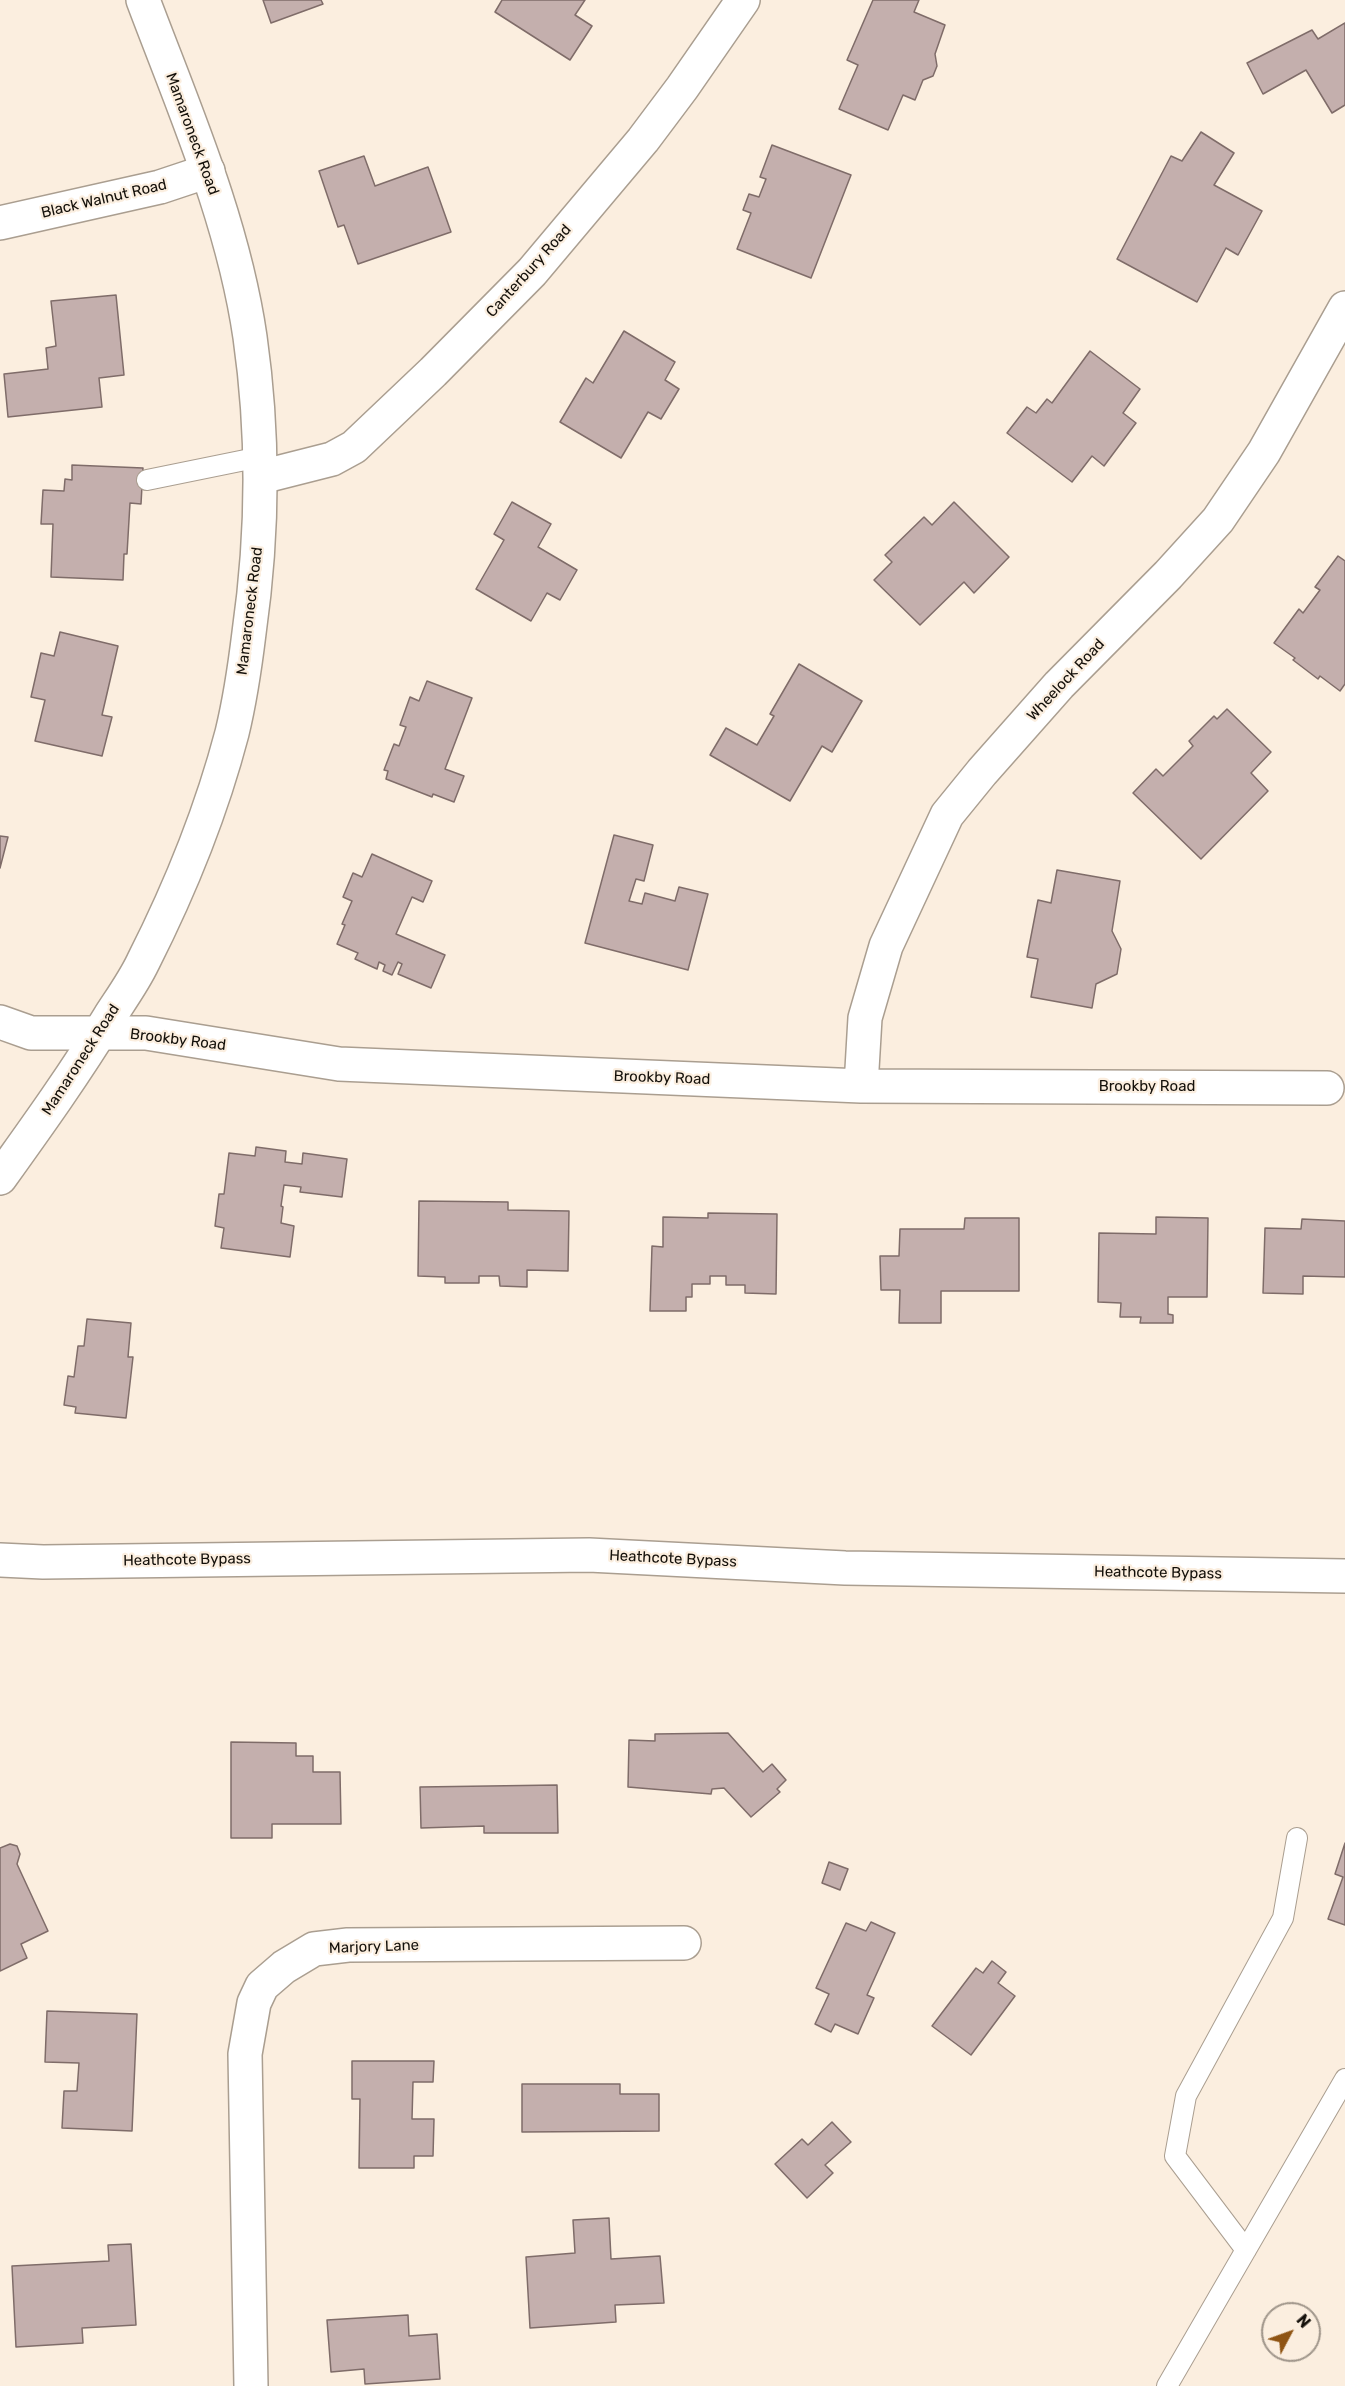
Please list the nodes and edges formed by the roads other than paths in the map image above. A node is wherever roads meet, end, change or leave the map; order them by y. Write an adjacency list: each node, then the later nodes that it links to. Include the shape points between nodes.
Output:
1 (143, 0): 3 (street, Mamaroneck Road)
2 (743, 0): 6 (street, Canterbury Road, via 643,140 532,272 433,372 354,447 333,459)
3 (208, 171): 4 (street, Black Walnut Road, via 160,187); 6 (street, Mamaroneck Road, via 250,335)
4 (0, 223)
5 (1345, 308): 10 (street, Wheelock Road, via 1264,452 1218,520 1059,685 947,815 886,946 865,1018)
6 (260, 467): 7 (lane); 9 (street, Mamaroneck Road, via 256,580 232,731 184,878 142,965)
7 (147, 480)
8 (0, 1022): 9 (street, Brookby Road, via 31,1033)
9 (100, 1033): 10 (street, Brookby Road, via 146,1033 339,1064); 12 (street, Mamaroneck Road)
10 (861, 1086): 11 (street, Brookby Road)
11 (1328, 1088)
12 (0, 1178)
13 (0, 1560): 14 (street, Heathcote Bypass, via 589,1555 845,1568)
14 (1345, 1576)
15 (1297, 1838): 18 (lane, via 1283,1918 1186,2096 1175,2156)
16 (684, 1943): 19 (street, Marjory Lane, via 348,1945 314,1949 262,1986 254,2003 245,2054)
17 (1345, 2079): 18 (lane)
18 (1246, 2250): 20 (lane)
19 (251, 2386)
20 (1167, 2386)

